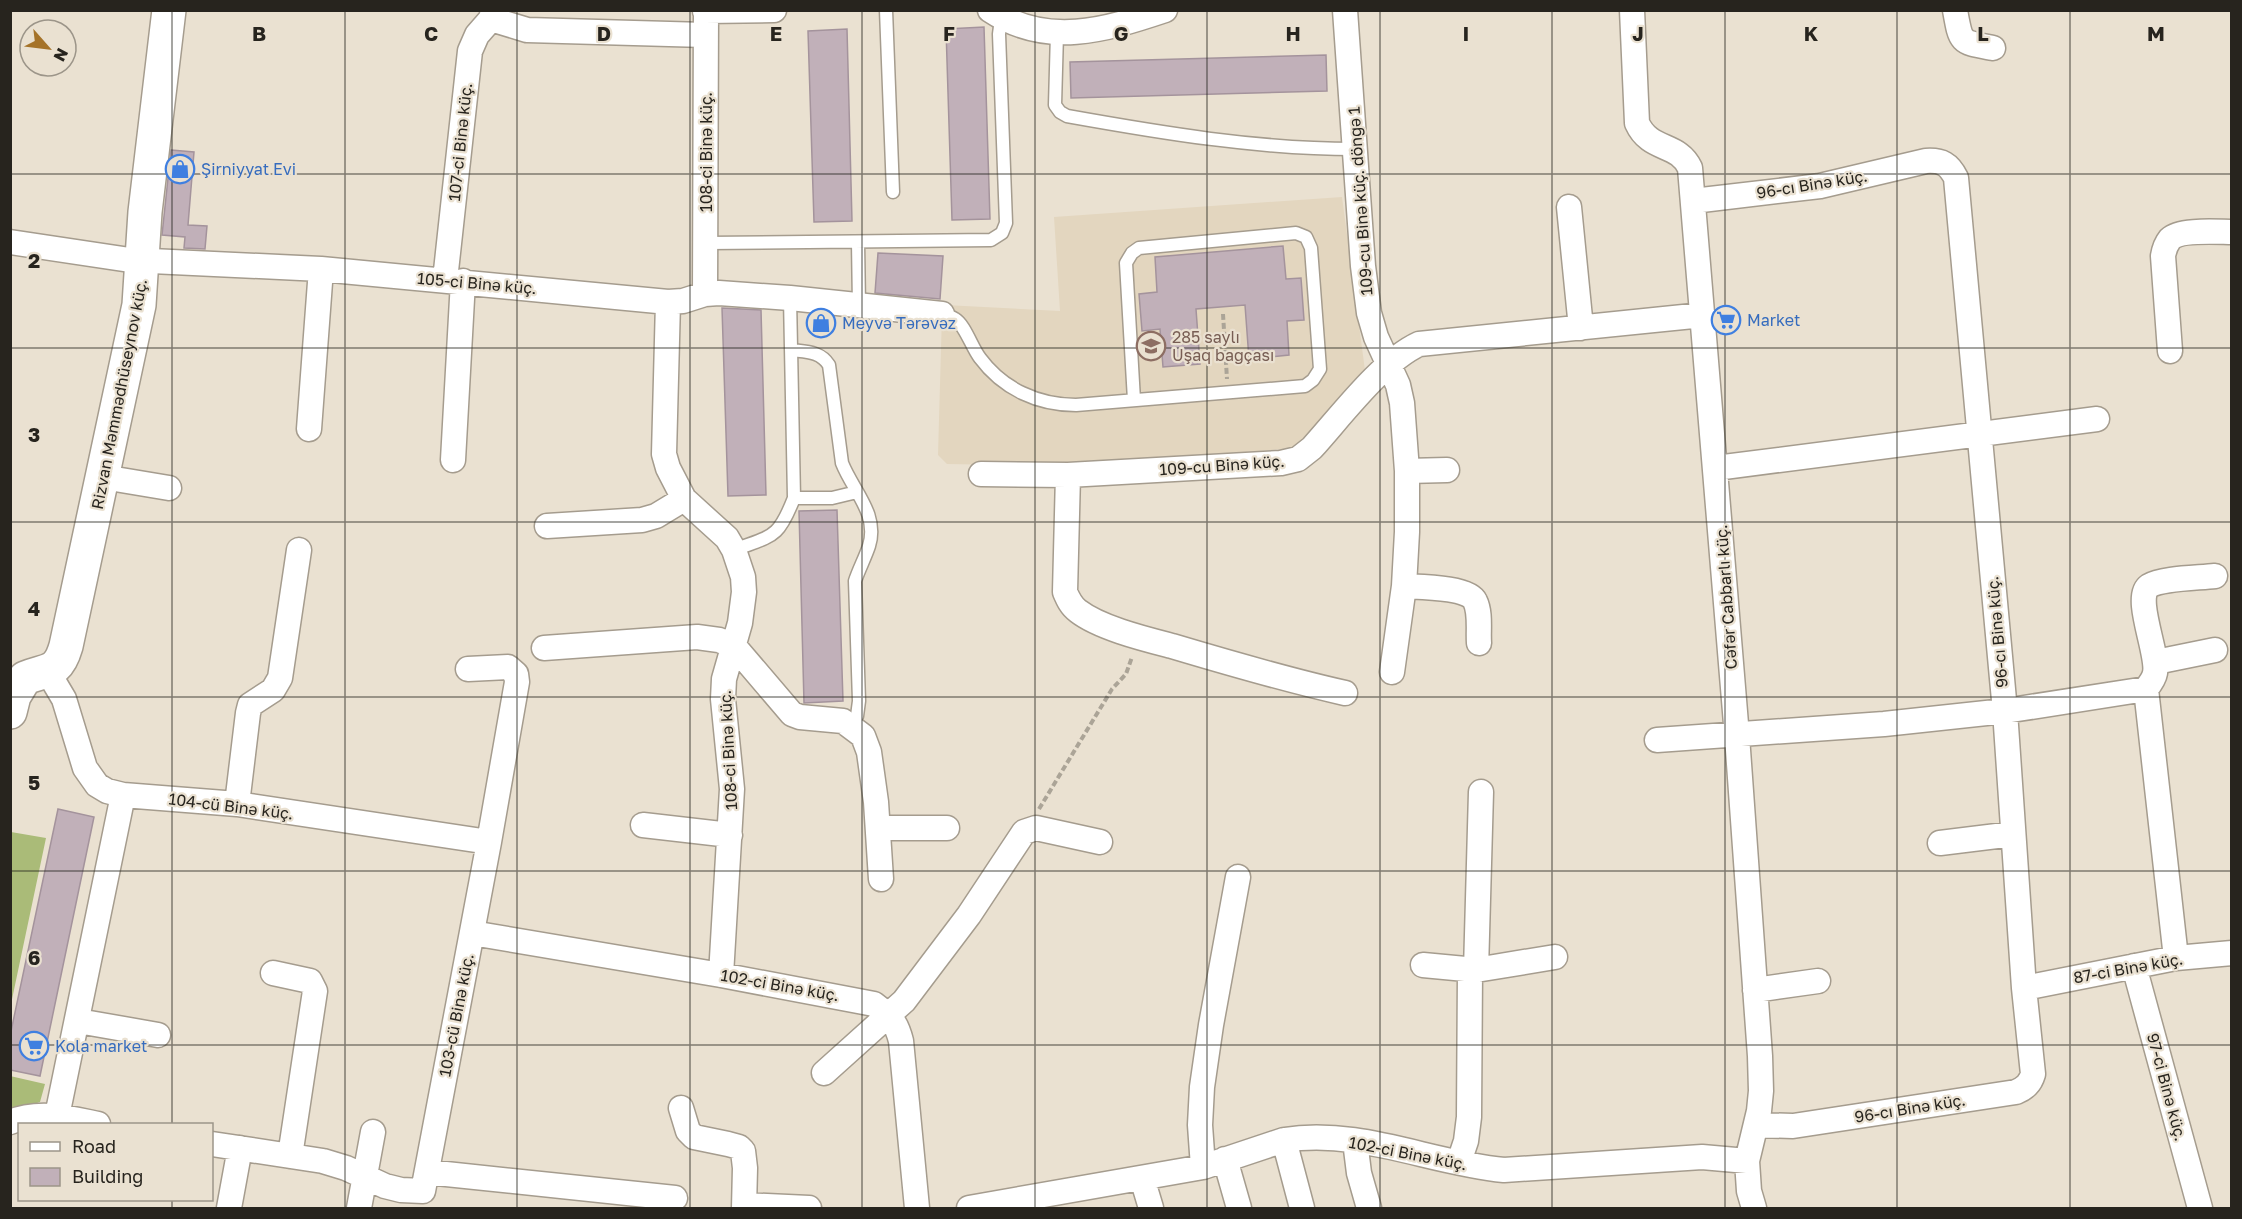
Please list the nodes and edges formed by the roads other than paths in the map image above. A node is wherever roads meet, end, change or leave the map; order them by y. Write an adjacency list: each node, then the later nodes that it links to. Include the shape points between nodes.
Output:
1 (169, 10): 22 (street, Rizvan Məmmədhüseynov küç., via 145,212)
2 (774, 10): 11 (street)
3 (886, 10): 15 (lane)
4 (1165, 10): 10 (street)
5 (1345, 10): 14 (street, 109-cu Binə küç. döngə 1)
6 (1632, 10): 16 (street, Cəfər Cabbarlı küç., via 1637,123 1650,141 1687,160)
7 (1955, 10): 13 (street, via 1961,38)
8 (492, 15): 11 (street, via 527,30); 24 (street, 107-ci Binə küç., via 470,51)
9 (996, 15): 12 (street, via 1019,27); 20 (lane, via 1006,223 1002,233 991,240)
10 (1127, 16): 12 (street, via 1081,32)
11 (705, 19): 21 (street, 108-ci Binə küç.)
12 (1057, 33): 14 (lane, via 1055,105 1067,116 1277,147)
13 (1993, 48)
14 (1355, 149): 34 (street, 109-cu Binə küç. döngə 1, via 1370,313)
15 (893, 192)
16 (1693, 201): 30 (street, Cəfər Cabbarlı küç.); 38 (street, 96-cı Binə küç., via 1820,186 1926,161 1940,160 1951,167 1956,178)
17 (1569, 207): 31 (street)
18 (2232, 232): 33 (street, via 2182,233 2166,245 2163,256)
19 (10, 242): 22 (street, 105-ci Binə küç.)
20 (858, 242): 21 (lane); 28 (lane)
21 (707, 243): 25 (street, 108-ci Binə küç.)
22 (143, 261): 23 (street, 105-ci Binə küç.); 45 (street, Rizvan Məmmədhüseynov küç., via 139,305)
23 (321, 269): 24 (street, 105-ci Binə küç.); 37 (street)
24 (454, 280): 27 (street, 105-ci Binə küç.); 39 (street, 107-ci Binə küç.)
25 (705, 294): 26 (street, 105-ci Binə küç.); 27 (street, 105-ci Binə küç.)
26 (790, 298): 28 (street, 105-ci Binə küç.); 32 (lane)
27 (668, 302): 49 (street, 108-ci Binə küç., via 664,454)
28 (860, 306): 29 (street, 105-ci Binə küç.)
29 (942, 314): 35 (lane, via 955,318 979,357 999,378 1040,401 1076,405)
30 (1703, 315): 31 (street, 109-cu Binə küç.); 40 (street, Cəfər Cabbarlı küç.)
31 (1581, 328): 34 (street, 109-cu Binə küç., via 1419,344)
32 (791, 350): 47 (lane, via 814,353 824,357 829,365 842,463); 48 (lane)
33 (2170, 351)
34 (1389, 364): 42 (street, 109-cu Binə küç. döngə 1, via 1402,403); 44 (street, 109-cu Binə küç., via 1298,459)
35 (1134, 400): 35 (lane, via 1126,263 1132,253 1139,248 1296,232 1306,237 1311,248 1320,369 1313,380 1305,386)
36 (2097, 419): 38 (street)
37 (309, 429)
38 (1978, 434): 40 (street); 65 (street, 96-cı Binə küç.)
39 (453, 460)
40 (1716, 468): 68 (street, Cəfər Cabbarlı küç.)
41 (1447, 470): 42 (street)
42 (1407, 471): 54 (street, 109-cu Binə küç. döngə 1)
43 (981, 474): 44 (street, 109-cu Binə küç.)
44 (1068, 475): 64 (street, via 1065,592 1079,612 1141,637)
45 (103, 477): 46 (street); 61 (street, Rizvan Məmmədhüseynov küç., via 63,658 57,667)
46 (169, 488)
47 (856, 492): 48 (lane, via 832,498); 67 (lane, via 866,506 871,530 870,544 855,581 859,701)
48 (794, 498): 52 (lane, via 778,532)
49 (684, 499): 50 (street, via 642,520); 52 (street, 108-ci Binə küç., via 727,538)
50 (547, 526)
51 (299, 550): 72 (street, via 280,678 273,690 250,705)
52 (734, 550): 56 (street, 108-ci Binə küç., via 744,592)
53 (2215, 576): 59 (street, via 2147,587 2144,609)
54 (1404, 586): 55 (street, via 1465,592 1474,598); 62 (street, 109-cu Binə küç. döngə 1)
55 (1479, 643)
56 (734, 646): 57 (street, via 697,637); 67 (street, via 792,714 843,721); 77 (street, 108-ci Binə küç., via 724,679 723,699 732,789)
57 (544, 648)
58 (2215, 650): 59 (street)
59 (2156, 662): 63 (street, via 2152,682)
60 (468, 669): 78 (street, 103-cü Binə küç., via 508,667 517,682)
61 (28, 672): 66 (street, Rizvan Məmmədhüseynov küç.); 71 (street, 104-cü Binə küç., via 64,699 85,768 97,785)
62 (1392, 672)
63 (2146, 689): 65 (street); 86 (street)
64 (1345, 693)
65 (2005, 711): 68 (street); 76 (street, 96-cı Binə küç.)
66 (10, 712)
67 (852, 726): 74 (street, via 863,736 868,752)
68 (1737, 736): 69 (street); 94 (street, Cəfər Cabbarlı küç.)
69 (1657, 740)
70 (1481, 792): 89 (street)
71 (123, 795): 72 (street, 104-cü Binə küç.); 96 (street)
72 (237, 804): 78 (street, 104-cü Binə küç.)
73 (642, 825): 77 (street)
74 (879, 828): 75 (street); 82 (street)
75 (947, 828)
76 (2013, 834): 80 (street); 93 (street, 96-cı Binə küç.)
77 (730, 835): 91 (street, 108-ci Binə küç.)
78 (489, 842): 83 (street, 103-cü Binə küç.)
79 (1100, 842): 95 (street, via 1036,828 1024,832 969,915)
80 (1940, 843)
81 (1238, 877): 112 (street, via 1202,1087 1200,1125)
82 (881, 879)
83 (472, 933): 91 (street, 102-ci Binə küç.); 115 (street, 103-cü Binə küç.)
84 (2232, 953): 86 (street, 87-ci Binə küç.)
85 (1555, 957): 89 (street)
86 (2176, 958): 88 (street, 87-ci Binə küç.)
87 (1423, 965): 89 (street)
88 (2134, 966): 93 (street, 87-ci Binə küç.); 128 (street, 97-ci Binə küç.)
89 (1476, 970): 111 (street, via 1470,972 1469,1117)
90 (273, 973): 109 (street, via 310,981 315,991)
91 (721, 975): 95 (street, 102-ci Binə küç., via 859,1000 874,1004)
92 (1818, 981): 94 (street)
93 (2024, 988): 103 (street, 96-cı Binə küç., via 2033,1074 2024,1089 1792,1126)
94 (1755, 990): 103 (street, Cəfər Cabbarlı küç., via 1761,1092)
95 (890, 1016): 98 (street); 122 (street, via 901,1041)
96 (78, 1020): 97 (street); 100 (street)
97 (158, 1035)
98 (824, 1073)
99 (681, 1108): 117 (street, via 688,1131 694,1137 743,1151)
100 (57, 1116): 101 (street); 102 (street)
101 (10, 1122)
102 (89, 1123)
103 (1756, 1125): 110 (street, Cəfər Cabbarlı küç.)
104 (373, 1132): 113 (street)
105 (1284, 1140): 106 (street, 102-ci Binə küç., via 1319,1137); 112 (street, 102-ci Binə küç.); 125 (street)
106 (1355, 1141): 111 (street, 102-ci Binə küç.); 126 (street)
107 (213, 1144): 108 (street)
108 (240, 1148): 109 (street); 119 (street)
109 (290, 1156): 113 (street, via 322,1161)
110 (1747, 1161): 111 (street, 102-ci Binə küç., via 1702,1157 1504,1170); 127 (street, Cəfər Cabbarlı küç.)
111 (1459, 1162)
112 (1214, 1163): 114 (street, 102-ci Binə küç.); 124 (street)
113 (364, 1176): 115 (street, via 401,1190); 120 (street)
114 (1142, 1178): 118 (street, 102-ci Binə küç.); 123 (street)
115 (424, 1190): 116 (street)
116 (675, 1198)
117 (745, 1207): 121 (street)
118 (982, 1207)
119 (229, 1209)
120 (359, 1209)
121 (809, 1209)
122 (917, 1209)
123 (1151, 1209)
124 (1239, 1209)
125 (1302, 1209)
126 (1369, 1209)
127 (1754, 1209)
128 (2200, 1209)

